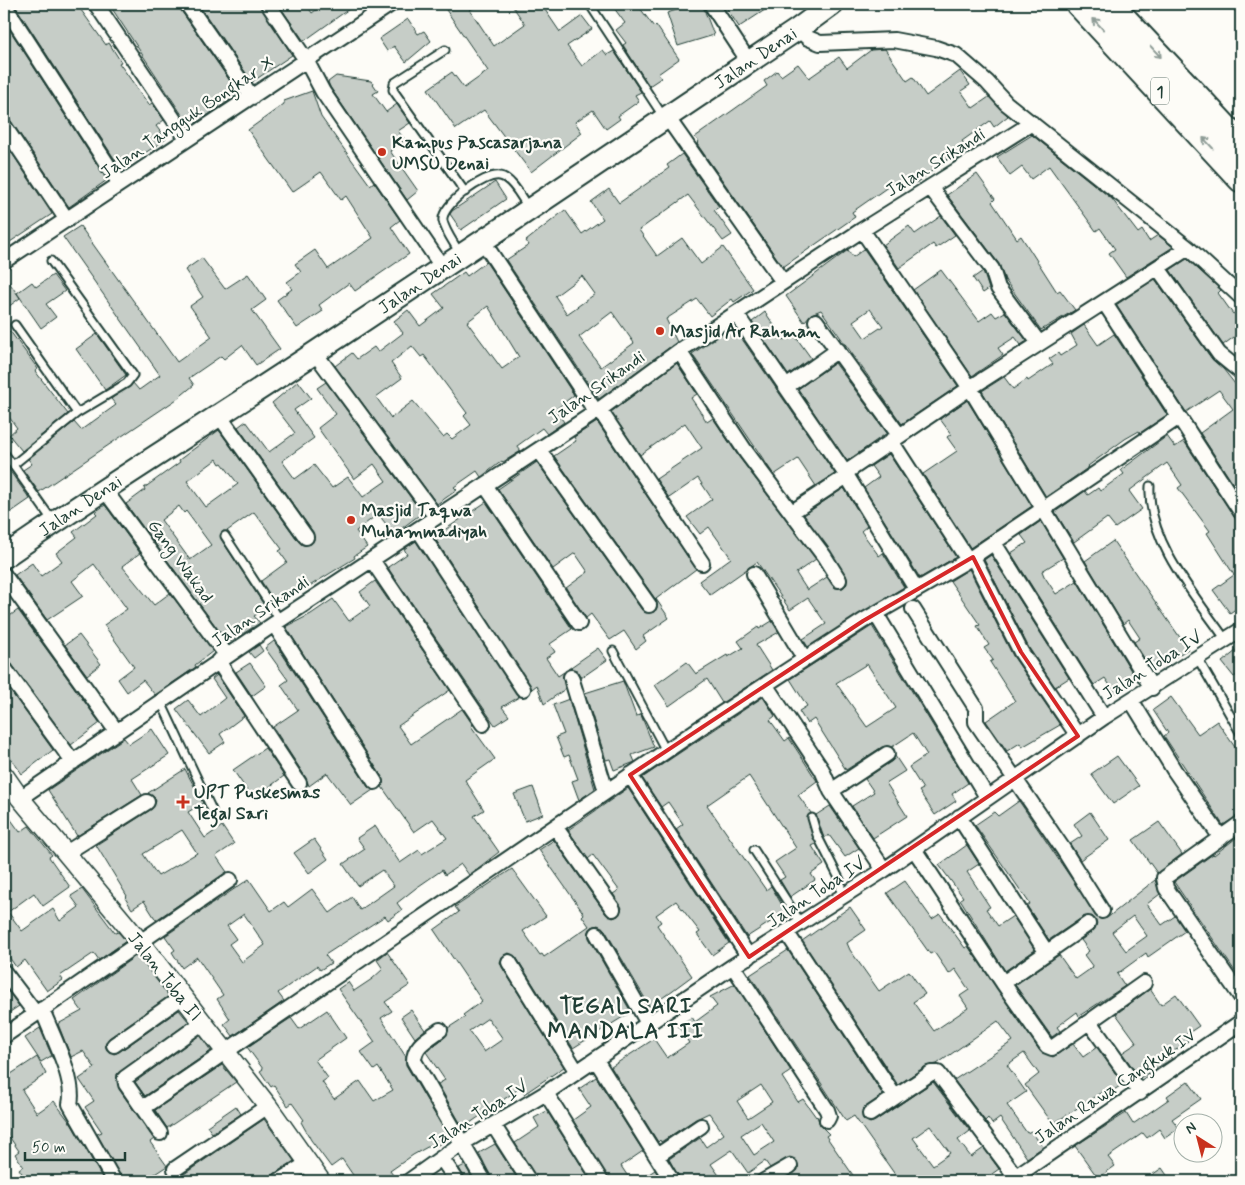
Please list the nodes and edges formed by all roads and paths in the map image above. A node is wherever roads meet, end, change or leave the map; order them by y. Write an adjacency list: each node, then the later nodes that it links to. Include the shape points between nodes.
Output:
1 (96, 4): 19 (street)
2 (187, 4): 15 (street)
3 (268, 4): 14 (street)
4 (390, 4): 14 (street, Jalan Tangguk Bongkar X)
5 (711, 4): 13 (street)
6 (1079, 4): 21 (highway, 1, one-way to 6)
7 (1110, 4): 20 (highway, 1, one-way to 20)
8 (4, 5): 22 (street)
9 (827, 5): 11 (main road, Jalan Denai)
10 (592, 8): 16 (lane)
11 (798, 29): 13 (main road, Jalan Denai); 17 (street, via 820,43 894,40 919,43 956,55)
12 (445, 50): 24 (lane, via 394,83 393,90)
13 (749, 62): 16 (main road, Jalan Denai)
14 (308, 64): 15 (street, Jalan Tangguk Bongkar X); 33 (street)
15 (252, 97): 19 (street, Jalan Tangguk Bongkar X)
16 (666, 118): 25 (main road, Jalan Denai); 35 (street)
17 (1032, 123): 23 (street, Jalan Srikandi); 29 (street)
18 (4, 126): 26 (street)
19 (188, 139): 22 (street, Jalan Tangguk Bongkar X)
20 (1241, 144)
21 (1241, 179)
22 (120, 184): 26 (street, Jalan Tangguk Bongkar X)
23 (930, 187): 27 (street, Jalan Srikandi); 41 (street, via 992,269 998,288)
24 (465, 192): 25 (lane, via 500,176 507,179); 30 (lane, via 446,208 443,221)
25 (530, 209): 28 (main road, Jalan Denai)
26 (67, 220): 32 (street, Jalan Tangguk Bongkar X)
27 (862, 230): 35 (street, Jalan Srikandi); 47 (street)
28 (482, 240): 30 (main road, Jalan Denai); 48 (street)
29 (1188, 248): 34 (street); 36 (street)
30 (461, 255): 33 (main road, Jalan Denai)
31 (51, 261): 49 (lane, via 133,375 127,383)
32 (4, 262)
33 (443, 268): 44 (main road, Jalan Denai)
34 (1158, 268): 37 (street); 45 (street, via 1219,354)
35 (783, 282): 38 (street, Jalan Srikandi)
36 (1241, 296)
37 (1104, 302): 41 (street); 51 (street)
38 (736, 314): 43 (street, Jalan Srikandi); 46 (street)
39 (816, 321): 42 (street)
40 (15, 325): 49 (lane)
41 (1039, 343): 47 (street)
42 (838, 350): 46 (street); 52 (street)
43 (679, 351): 48 (street, Jalan Srikandi); 61 (street, via 746,452)
44 (315, 353): 50 (main road, Jalan Denai); 63 (street)
45 (1241, 372)
46 (786, 387): 56 (street)
47 (970, 388): 52 (street); 60 (street)
48 (597, 410): 53 (street, Jalan Srikandi); 72 (street)
49 (77, 413): 55 (lane)
50 (218, 414): 59 (main road, Jalan Denai); 67 (street)
51 (1179, 417): 60 (street); 62 (street)
52 (895, 438): 56 (street); 70 (street)
53 (539, 450): 57 (street, Jalan Srikandi); 77 (street)
54 (4, 452): 55 (lane)
55 (13, 466): 64 (lane)
56 (846, 475): 61 (street); 76 (street)
57 (485, 485): 63 (street, Jalan Srikandi); 81 (street)
58 (1150, 486): 83 (lane, via 1149,498 1162,544)
59 (104, 489): 64 (main road, Jalan Denai); 87 (street, Gang Wakad)
60 (1045, 509): 68 (street); 91 (street)
61 (792, 512): 75 (street)
62 (1241, 512)
63 (436, 516): 65 (street, Jalan Srikandi)
64 (54, 523): 69 (main road, Jalan Denai)
65 (418, 529): 71 (street, Jalan Srikandi); 92 (street)
66 (225, 536): 80 (lane)
67 (306, 537)
68 (994, 543): 70 (street); 95 (street)
69 (4, 557)
70 (970, 559): 76 (street); 99 (street, via 1021,652)
71 (372, 560): 80 (street, Jalan Srikandi); 96 (street)
72 (702, 563)
73 (754, 574): 85 (street)
74 (4, 575): 97 (street)
75 (839, 580)
76 (916, 589): 79 (street)
77 (650, 605)
78 (914, 609): 105 (street, via 976,708 976,722)
79 (876, 614): 85 (street); 110 (street)
80 (277, 622): 87 (street, Jalan Srikandi); 106 (street)
81 (579, 623)
82 (1241, 630): 83 (street, Jalan Toba IV)
83 (1226, 641): 86 (street, Jalan Toba IV)
84 (612, 651): 100 (lane)
85 (804, 658): 90 (street)
86 (1198, 658): 91 (street, Jalan Toba IV); 98 (lane)
87 (223, 659): 94 (street, Jalan Srikandi); 107 (street, Gang Wakad)
88 (4, 668): 102 (street)
89 (571, 676): 108 (street)
90 (766, 686): 100 (street); 109 (street, via 822,770)
91 (1152, 688): 93 (street, Jalan Toba IV)
92 (523, 689)
93 (1131, 700): 95 (street, Jalan Toba IV); 118 (street)
94 (162, 702): 97 (street, Jalan Srikandi); 113 (lane)
95 (1104, 717): 99 (street, Jalan Toba IV)
96 (483, 724)
97 (117, 732): 102 (street, Jalan Srikandi)
98 (1241, 734)
99 (1078, 736): 105 (street, Jalan Toba IV)
100 (666, 751): 104 (street)
101 (887, 754): 109 (street)
102 (73, 762): 111 (street, Jalan Srikandi)
103 (4, 774): 111 (street, Jalan Toba II)
104 (630, 775): 108 (street); 133 (street)
105 (1015, 779): 110 (street, Jalan Toba IV); 126 (street)
106 (375, 782)
107 (299, 783)
108 (606, 791): 117 (street)
109 (831, 791): 122 (street)
110 (987, 796): 114 (street, Jalan Toba IV)
111 (20, 798): 121 (street, Jalan Toba II)
112 (148, 802): 121 (street)
113 (212, 810)
114 (959, 817): 119 (street, Jalan Toba IV); 132 (street)
115 (812, 818): 124 (lane, via 841,882)
116 (1241, 823): 118 (street)
117 (556, 828): 125 (street); 149 (street)
118 (1221, 838): 140 (street, via 1167,874 1164,883)
119 (914, 849): 122 (street, Jalan Toba IV); 137 (street)
120 (754, 850): 127 (lane)
121 (66, 853): 131 (street, Jalan Toba II)
122 (884, 870): 124 (street, Jalan Toba IV)
123 (230, 880): 131 (street)
124 (840, 898): 127 (street, Jalan Toba IV)
125 (613, 909)
126 (1102, 911)
127 (801, 924): 129 (street, Jalan Toba IV)
128 (1088, 924): 132 (street)
129 (787, 933): 133 (street, Jalan Toba IV); 154 (street)
130 (597, 934): 145 (street)
131 (141, 943): 139 (street, Jalan Toba II); 141 (street)
132 (1047, 953): 137 (street)
133 (749, 957): 135 (street, Jalan Toba IV)
134 (510, 962): 151 (street)
135 (733, 966): 145 (street, Jalan Toba IV); 158 (street, via 827,1110)
136 (4, 972): 141 (street)
137 (1003, 983): 142 (street, via 1049,1047)
138 (1144, 983): 142 (street)
139 (182, 997): 144 (street, Jalan Toba II); 148 (street)
140 (1241, 997)
141 (39, 1012): 147 (street); 169 (street, via 70,1082 70,1104)
142 (1090, 1022): 153 (street)
143 (1241, 1022): 153 (street, Jalan Rawa Cangkuk IV)
144 (202, 1023): 149 (street, Jalan Toba II); 156 (street, via 126,1075 126,1084)
145 (649, 1025): 150 (street, Jalan Toba IV)
146 (440, 1030): 162 (street, via 414,1051 414,1061)
147 (4, 1036)
148 (114, 1044)
149 (226, 1052): 155 (street, Jalan Toba II); 156 (street)
150 (596, 1060): 151 (street, Jalan Toba IV); 163 (street)
151 (577, 1072): 152 (street, Jalan Toba IV)
152 (546, 1093): 159 (street, Jalan Toba IV); 176 (street)
153 (1140, 1093): 168 (street, Jalan Rawa Cangkuk IV)
154 (895, 1097): 157 (street); 168 (street, via 931,1073 938,1073)
155 (268, 1106): 165 (street, Jalan Toba II); 167 (street)
156 (143, 1108): 161 (street)
157 (870, 1114)
158 (827, 1120)
159 (494, 1126): 162 (street, Jalan Toba IV); 175 (street)
160 (701, 1126): 163 (street)
161 (160, 1133)
162 (461, 1144): 164 (street, Jalan Toba IV); 174 (street)
163 (657, 1156): 177 (street)
164 (442, 1159): 172 (street, Jalan Toba IV); 173 (street)
165 (308, 1162): 170 (street); 171 (street, Jalan Toba II)
166 (790, 1166): 178 (street)
167 (175, 1169)
168 (1012, 1179)
169 (114, 1181)
170 (278, 1181)
171 (321, 1181)
172 (409, 1181)
173 (457, 1181)
174 (484, 1181)
175 (529, 1181)
176 (601, 1181)
177 (672, 1181)
178 (764, 1181)

